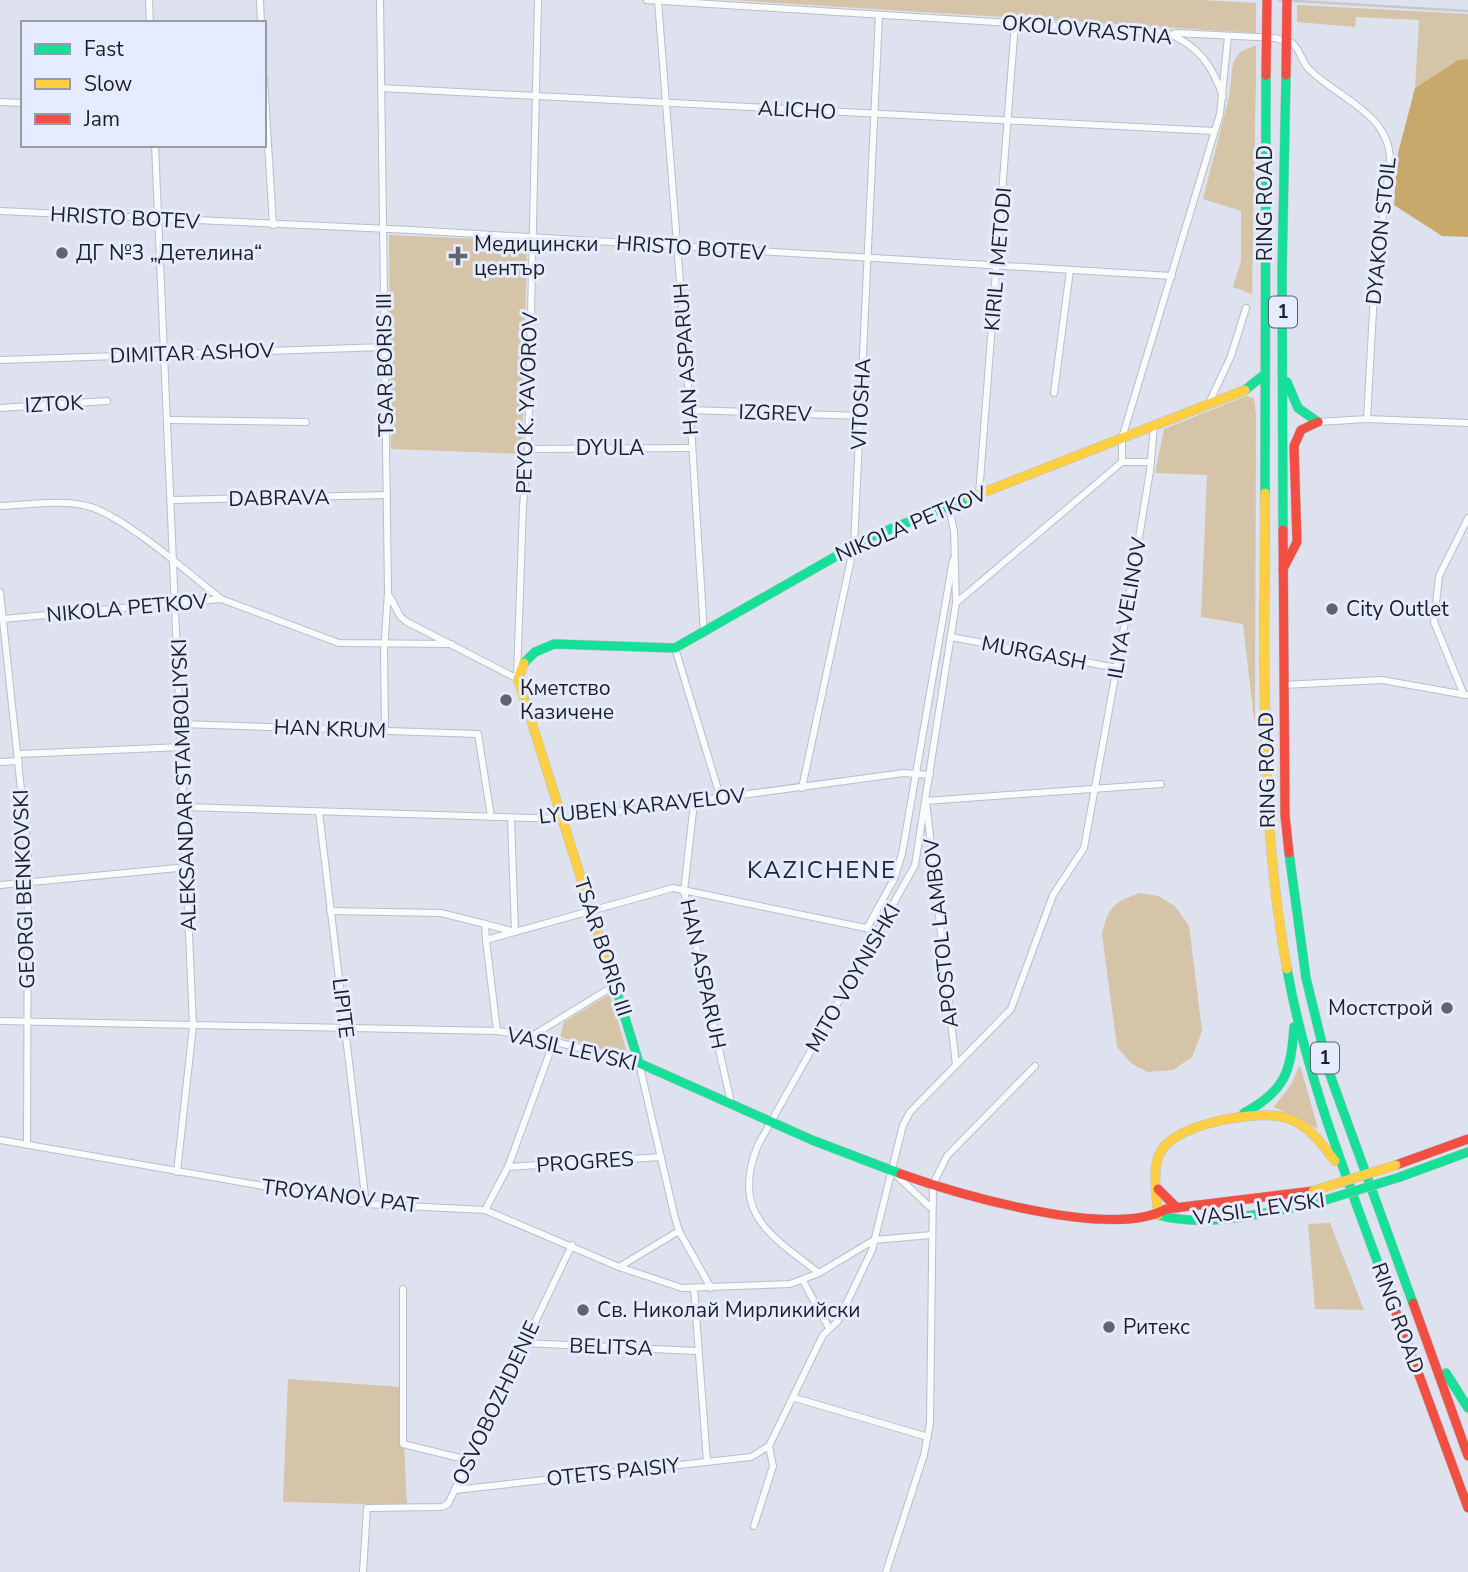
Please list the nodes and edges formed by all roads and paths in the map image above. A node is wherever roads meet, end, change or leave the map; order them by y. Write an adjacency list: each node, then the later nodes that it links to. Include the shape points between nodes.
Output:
1 (149, 0): 10 (street)
2 (260, 0): 11 (street)
3 (380, 0): 15 (street, TSAR BORIS III)
4 (538, 0): 16 (street, PEYO K. YAVOROV)
5 (647, 0): 8 (street, OKOLOVRASTNA)
6 (1267, 0): 41 (main road, RING ROAD / 1, bridge)
7 (1287, 0): 40 (main road, RING ROAD / 1, bridge)
8 (657, 1): 9 (street, OKOLOVRASTNA); 19 (street, HAN ASPARUH)
9 (879, 15): 12 (street, OKOLOVRASTNA); 22 (street, VITOSHA)
10 (150, 21)
11 (261, 21)
12 (1016, 23): 13 (street, OKOLOVRASTNA); 23 (street, KIRIL I METODI)
13 (1167, 33): 14 (street, DYAKON STOIL); 17 (street, OKOLOVRASTNA, via 1189,44 1207,61)
14 (1228, 37): 17 (street); 50 (street, DYAKON STOIL, via 1292,43 1308,68 1377,125 1390,149 1376,264)
15 (381, 88): 16 (street, ALICHO); 29 (street, TSAR BORIS III)
16 (534, 96): 19 (street, ALICHO); 30 (street, PEYO K. YAVOROV)
17 (1223, 99): 24 (street)
18 (0, 102): 20 (street)
19 (666, 102): 22 (street, ALICHO); 31 (street, HAN ASPARUH)
20 (21, 103)
21 (266, 111): 28 (street)
22 (875, 115): 23 (street, ALICHO); 32 (street, VITOSHA)
23 (1009, 121): 24 (street, ALICHO); 33 (street, KIRIL I METODI)
24 (1214, 131): 35 (street)
25 (155, 147): 27 (street, ALEKSANDAR STAMBOLIYSKI)
26 (0, 211): 27 (street, HRISTO BOTEV)
27 (159, 219): 28 (street, HRISTO BOTEV); 38 (street, ALEKSANDAR STAMBOLIYSKI)
28 (273, 225): 29 (street, HRISTO BOTEV)
29 (384, 229): 30 (street, HRISTO BOTEV); 37 (street, TSAR BORIS III)
30 (532, 237): 31 (street, HRISTO BOTEV); 58 (street, PEYO K. YAVOROV)
31 (677, 247): 32 (street, HRISTO BOTEV); 48 (street, HAN ASPARUH)
32 (868, 258): 33 (street, HRISTO BOTEV); 49 (street, VITOSHA)
33 (998, 265): 34 (street, HRISTO BOTEV); 61 (street, KIRIL I METODI)
34 (1070, 270): 35 (street, HRISTO BOTEV); 43 (street)
35 (1172, 276): 56 (street)
36 (1246, 308): 46 (street)
37 (384, 347): 38 (street, DIMITAR ASHOV); 62 (street, TSAR BORIS III)
38 (166, 353): 39 (street, DIMITAR ASHOV); 51 (street, ALEKSANDAR STAMBOLIYSKI)
39 (0, 360)
40 (1283, 373): 53 (main road, via 1298,408); 71 (main road, RING ROAD / 1)
41 (1265, 374): 42 (main road, NIKOLA PETKOV); 45 (main road, RING ROAD / 1)
42 (1245, 390): 45 (main road); 46 (main road, NIKOLA PETKOV)
43 (1054, 393)
44 (107, 401): 47 (street, IZTOK)
45 (1266, 403): 117 (main road, RING ROAD / 1, via 1266,805 1275,903)
46 (1209, 404): 55 (main road, NIKOLA PETKOV)
47 (0, 408)
48 (690, 410): 49 (street, IZGREV); 57 (street, HAN ASPARUH)
49 (860, 416): 68 (street, VITOSHA)
50 (1367, 419): 53 (street); 54 (street)
51 (169, 420): 52 (street); 63 (street, ALEKSANDAR STAMBOLIYSKI)
52 (306, 422)
53 (1318, 422): 71 (main road, via 1301,430 1294,446 1297,542)
54 (1468, 423)
55 (1154, 425): 56 (main road, NIKOLA PETKOV); 60 (street, ILIYA VELINOV)
56 (1122, 438): 59 (street); 61 (main road, NIKOLA PETKOV)
57 (692, 447): 58 (street, DYULA); 78 (street, HAN ASPARUH)
58 (528, 449): 84 (street, PEYO K. YAVOROV)
59 (1122, 462): 60 (street); 75 (street)
60 (1151, 462): 83 (street, ILIYA VELINOV)
61 (979, 494): 65 (main road, NIKOLA PETKOV)
62 (387, 495): 63 (street, DABRAVA); 73 (street, TSAR BORIS III)
63 (172, 500): 70 (street, ALEKSANDAR STAMBOLIYSKI)
64 (0, 506): 70 (street, via 88,506 108,514)
65 (949, 507): 68 (main road, NIKOLA PETKOV); 69 (street, MITO VOYNISHKI)
66 (1468, 519): 67 (street)
67 (1465, 531): 86 (street, via 1439,576 1436,631)
68 (854, 545): 78 (main road, NIKOLA PETKOV); 95 (street, VITOSHA)
69 (954, 551): 75 (street, MITO VOYNISHKI); 92 (street, MITO VOYNISHKI)
70 (174, 561): 74 (street); 76 (street, ALEKSANDAR STAMBOLIYSKI)
71 (1283, 569): 85 (main road, RING ROAD / 1)
72 (0, 592): 77 (street, GEORGI BENKOVSKI)
73 (388, 592): 80 (street, TSAR BORIS III); 81 (street, via 400,616)
74 (221, 599): 76 (street, NIKOLA PETKOV); 80 (street, NIKOLA PETKOV, via 339,643)
75 (956, 603): 79 (street, MITO VOYNISHKI)
76 (176, 604): 77 (street, NIKOLA PETKOV); 87 (street, ALEKSANDAR STAMBOLIYSKI)
77 (3, 619): 90 (street, GEORGI BENKOVSKI)
78 (704, 634): 82 (main road, NIKOLA PETKOV)
79 (951, 637): 83 (street, MURGASH); 93 (street, MITO VOYNISHKI)
80 (385, 645): 81 (street, NIKOLA PETKOV); 88 (street, TSAR BORIS III)
81 (452, 645): 84 (street)
82 (675, 648): 84 (main road, NIKOLA PETKOV, via 554,644 526,658); 97 (street)
83 (1117, 668): 96 (street, ILIYA VELINOV)
84 (517, 679): 104 (main road, TSAR BORIS III)
85 (1283, 685): 86 (street, via 1382,680); 158 (main road, RING ROAD / 1, via 1287,849 1315,1021 1349,1134)
86 (1466, 695)
87 (181, 724): 88 (street, HAN KRUM); 89 (street, ALEKSANDAR STAMBOLIYSKI)
88 (385, 730): 102 (street, HAN KRUM, via 478,734)
89 (182, 747): 90 (street); 100 (street, ALEKSANDAR STAMBOLIYSKI)
90 (19, 757): 91 (street); 106 (street, GEORGI BENKOVSKI)
91 (0, 762)
92 (915, 773): 93 (street, LYUBEN KARAVELOV); 95 (street, LYUBEN KARAVELOV); 112 (street, MITO VOYNISHKI, via 899,868)
93 (930, 775): 98 (street, MITO VOYNISHKI)
94 (1161, 784): 96 (street)
95 (802, 788): 97 (street, LYUBEN KARAVELOV)
96 (1096, 789): 98 (street); 126 (street, ILIYA VELINOV, via 1084,848 1053,895 1011,1009)
97 (721, 799): 99 (street, LYUBEN KARAVELOV)
98 (926, 801): 113 (street, MITO VOYNISHKI, via 915,865); 126 (street, APOSTOL LAMBOV)
99 (694, 803): 104 (street, LYUBEN KARAVELOV); 108 (street, HAN ASPARUH)
100 (185, 807): 101 (street, LYUBEN KARAVELOV); 105 (street, ALEKSANDAR STAMBOLIYSKI)
101 (319, 812): 102 (street, LYUBEN KARAVELOV); 109 (street, LIPITE)
102 (491, 817): 103 (street, LYUBEN KARAVELOV)
103 (511, 818): 104 (street, LYUBEN KARAVELOV); 114 (street)
104 (563, 820): 110 (main road, TSAR BORIS III)
105 (188, 867): 106 (street); 120 (street, ALEKSANDAR STAMBOLIYSKI)
106 (28, 883): 107 (street); 119 (street, GEORGI BENKOVSKI)
107 (0, 886)
108 (684, 891): 110 (street, via 666,888); 112 (street); 128 (street, HAN ASPARUH)
109 (330, 911): 111 (street, via 441,913); 121 (street, LIPITE)
110 (592, 912): 114 (street); 116 (main road, TSAR BORIS III)
111 (485, 924): 114 (street); 115 (street)
112 (867, 928): 113 (street)
113 (880, 931): 130 (street, MITO VOYNISHKI)
114 (515, 932): 115 (street)
115 (486, 940): 122 (street)
116 (615, 985): 123 (street); 125 (main road, TSAR BORIS III)
117 (1295, 1012): 129 (main road, via 1292,1065 1285,1081 1265,1101); 139 (main road, RING ROAD / 1)
118 (0, 1021): 119 (street, VASIL LEVSKI)
119 (27, 1022): 120 (street, VASIL LEVSKI); 133 (street, GEORGI BENKOVSKI)
120 (193, 1026): 121 (street, VASIL LEVSKI); 138 (street, ALEKSANDAR STAMBOLIYSKI)
121 (346, 1029): 122 (street, VASIL LEVSKI); 142 (street, LIPITE)
122 (497, 1031): 123 (street, VASIL LEVSKI)
123 (532, 1036): 124 (street, VASIL LEVSKI)
124 (554, 1041): 125 (street, VASIL LEVSKI); 136 (street)
125 (639, 1063): 128 (main road, VASIL LEVSKI); 135 (street, TSAR BORIS III)
126 (956, 1065): 137 (street, ILIYA VELINOV, via 910,1112)
127 (1035, 1066): 140 (street, via 947,1156)
128 (732, 1103): 130 (main road, VASIL LEVSKI)
129 (1234, 1118): 139 (main road, via 1270,1115 1297,1122 1319,1139); 141 (main road, via 1168,1141 1159,1156)
130 (771, 1121): 137 (main road, VASIL LEVSKI); 152 (street, MITO VOYNISHKI, via 751,1162 750,1205 764,1229)
131 (1468, 1139): 144 (main road, VASIL LEVSKI, bridge, via 1313,1191)
132 (0, 1140): 133 (street, TROYANOV PAT)
133 (27, 1145): 138 (street, TROYANOV PAT)
134 (1468, 1152): 146 (main road, VASIL LEVSKI, bridge, via 1316,1203 1206,1218 1168,1220)
135 (661, 1157): 136 (street, PROGRES); 147 (street, TSAR BORIS III)
136 (508, 1167): 145 (street)
137 (892, 1171): 140 (main road, VASIL LEVSKI); 143 (street); 149 (street, ILIYA VELINOV)
138 (177, 1172): 142 (street, TROYANOV PAT)
139 (1343, 1172): 169 (main road, RING ROAD / 1)
140 (933, 1184): 143 (street); 146 (main road, VASIL LEVSKI, via 1064,1216)
141 (1158, 1189): 144 (main road); 146 (main road)
142 (366, 1204): 145 (street, TROYANOV PAT)
143 (930, 1208): 148 (street)
144 (1177, 1208): 146 (main road, VASIL LEVSKI)
145 (485, 1210): 150 (street, TROYANOV PAT)
146 (1158, 1215)
147 (679, 1231): 151 (street); 155 (street, TSAR BORIS III)
148 (931, 1235): 149 (street); 163 (street)
149 (874, 1240): 152 (street); 157 (street, ILIYA VELINOV, via 838,1321)
150 (572, 1245): 151 (street, TROYANOV PAT); 159 (street, OSVOBOZHDENIE)
151 (620, 1266): 154 (street, TROYANOV PAT, via 670,1286)
152 (819, 1273): 153 (street)
153 (803, 1281): 155 (street); 157 (street)
154 (694, 1288): 155 (street, TROYANOV PAT); 160 (street)
155 (711, 1288)
156 (402, 1289): 166 (street, via 403,1444)
157 (829, 1328): 161 (street)
158 (1426, 1337): 162 (main road); 165 (main road, RING ROAD / 1)
159 (524, 1343): 160 (street, BELITSA); 166 (street, OSVOBOZHDENIE)
160 (697, 1351): 167 (street)
161 (795, 1398): 163 (street); 164 (street)
162 (1468, 1408)
163 (928, 1437): 172 (street)
164 (769, 1447): 167 (street, OTETS PAISIY, via 758,1456); 170 (street, via 773,1466)
165 (1468, 1456)
166 (468, 1460): 168 (street, OSVOBOZHDENIE)
167 (707, 1462): 168 (street, OTETS PAISIY)
168 (455, 1490): 171 (street, OSVOBOZHDENIE, via 442,1507 367,1508)
169 (1468, 1508)
170 (754, 1526)
171 (363, 1572)
172 (886, 1572)

